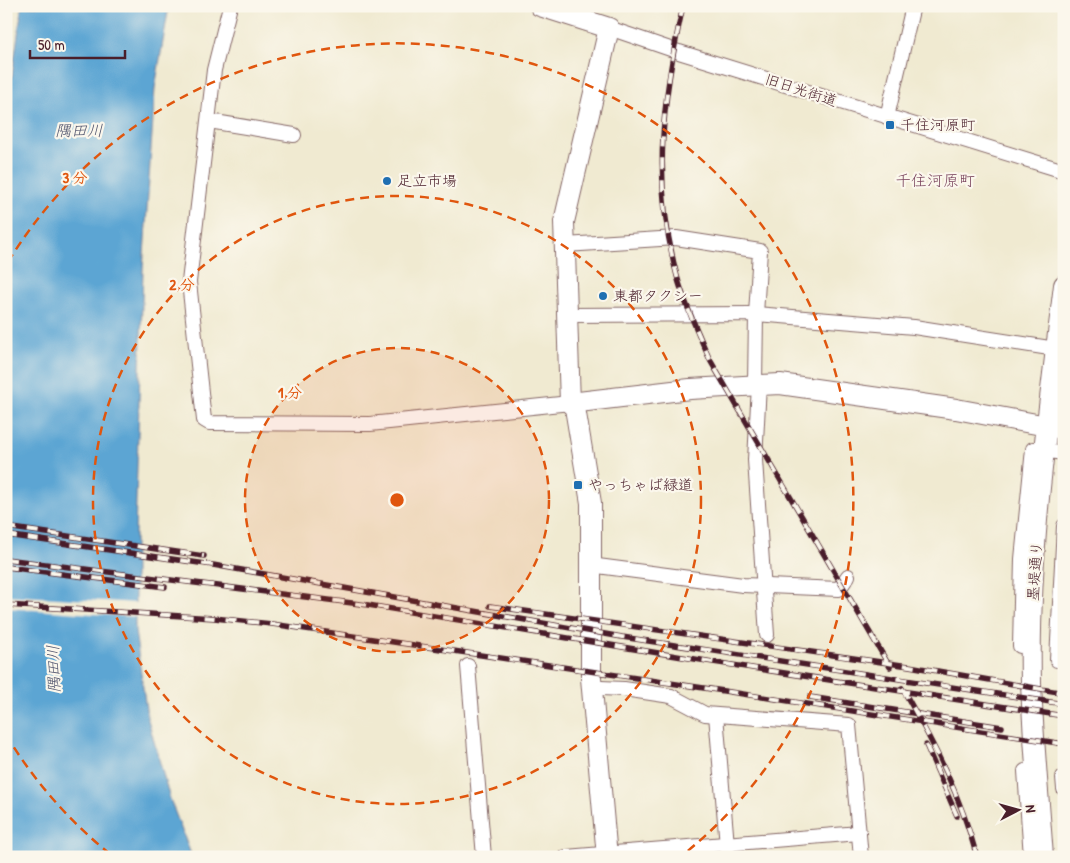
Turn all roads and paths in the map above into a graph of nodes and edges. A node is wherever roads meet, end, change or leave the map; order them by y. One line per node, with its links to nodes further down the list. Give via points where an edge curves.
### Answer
1 (230, 6): 6 (street, via 214,70)
2 (540, 6): 4 (street, 旧日光街道)
3 (913, 6): 5 (street)
4 (608, 28): 5 (street, 旧日光街道); 9 (street, via 566,211)
5 (887, 117): 8 (street, 旧日光街道)
6 (209, 121): 7 (street); 15 (street, via 189,282 204,420 209,423 370,424)
7 (294, 135)
8 (1064, 171)
9 (565, 245): 11 (street, via 676,238 760,251); 12 (street)
10 (1064, 285): 13 (street, 墨堤通り)
11 (756, 314): 12 (street); 13 (street, via 914,327); 14 (street)
12 (567, 315): 15 (street)
13 (1056, 349): 16 (street, 墨堤通り)
14 (757, 385): 15 (street, via 662,391); 16 (street, via 780,384); 21 (street, via 755,460)
15 (570, 403): 19 (street, via 575,408 591,504)
16 (1058, 425): 17 (street, 墨堤通り)
17 (1056, 452): 23 (street, via 1033,449 1022,559); 36 (street, 墨堤通り, via 1035,562 1031,683); 37 (street, 墨堤通り, via 1047,563 1044,679)
18 (1064, 526): 24 (street)
19 (590, 565): 21 (street); 31 (street, via 591,678)
20 (848, 576): 21 (street, via 839,589)
21 (763, 587): 22 (street)
22 (767, 635)
23 (1020, 646)
24 (1057, 660)
25 (468, 666): 32 (street)
26 (601, 688): 27 (street, via 671,696 705,714)
27 (716, 715): 29 (street, via 849,725); 30 (street)
28 (1024, 771): 35 (street)
29 (859, 832): 30 (street); 34 (street)
30 (728, 850): 31 (street)
31 (607, 855): 33 (street)
32 (484, 857)
33 (566, 857)
34 (861, 857)
35 (1031, 857)
36 (1043, 857)
37 (1056, 857)

